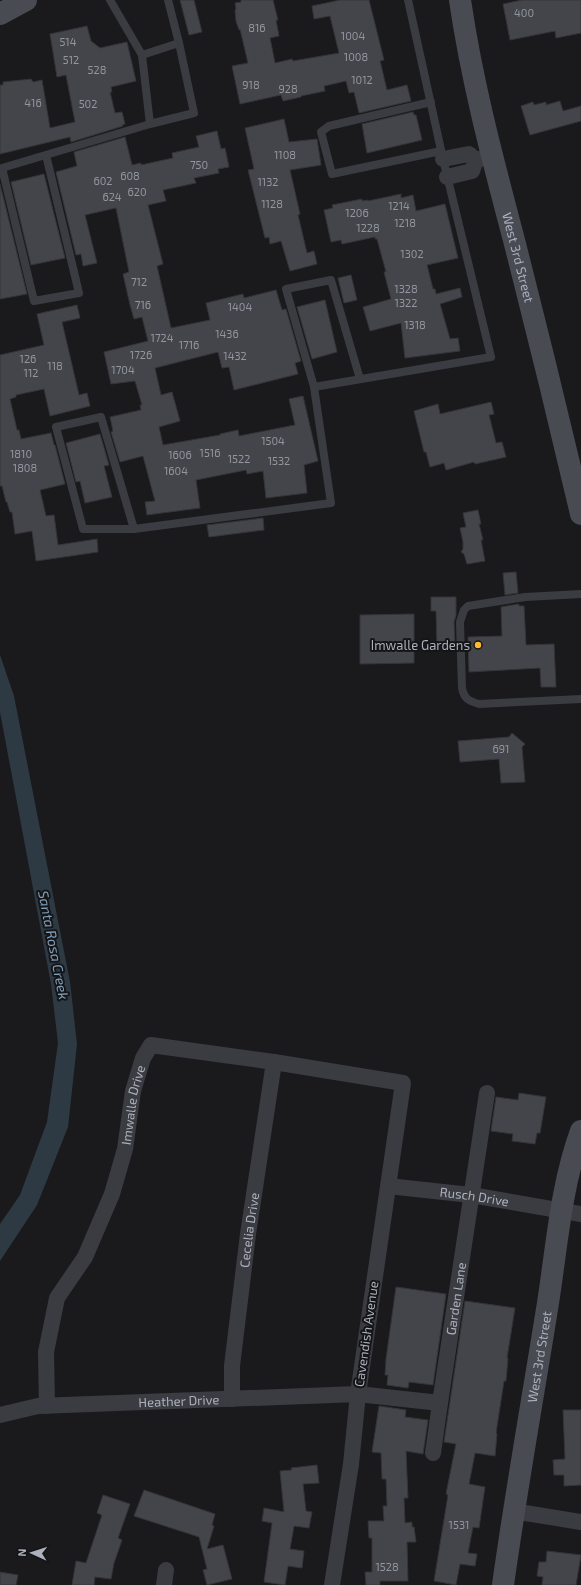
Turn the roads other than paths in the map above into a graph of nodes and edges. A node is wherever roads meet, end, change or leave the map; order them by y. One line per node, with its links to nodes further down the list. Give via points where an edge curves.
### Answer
1 (26, 0): 6 (main road)
2 (110, 0): 8 (lane)
3 (168, 0): 7 (lane)
4 (408, 0): 9 (lane)
5 (460, 0): 13 (main road, West 3rd Street)
6 (0, 14)
7 (179, 43): 8 (lane); 10 (lane, via 194,113)
8 (142, 55): 10 (lane)
9 (431, 102): 12 (lane); 12 (lane, via 329,126 321,132 332,174)
10 (150, 124): 11 (lane)
11 (46, 155): 11 (lane, via 2,168 34,300 79,293)
12 (442, 155): 13 (street, via 469,154); 14 (lane)
13 (484, 158): 14 (street, via 472,171); 17 (main road, West 3rd Street, via 549,380)
14 (447, 177): 15 (lane, via 491,357)
15 (360, 379): 16 (lane); 16 (lane, via 331,280 286,290)
16 (314, 387): 18 (lane, via 331,503)
17 (581, 514)
18 (134, 530): 18 (lane, via 101,417 56,427 83,529)
19 (581, 594): 20 (lane, via 525,597 468,606 460,622 462,688 464,696 470,701 479,704)
20 (581, 699)
21 (274, 1062): 22 (street, Imwalle Drive); 29 (street, Cecelia Drive, via 248,1234 232,1366); 31 (street, Imwalle Drive, via 151,1046 143,1058 132,1091 125,1149 112,1194 85,1257 57,1298 46,1352)
22 (403, 1083): 25 (street, Cavendish Avenue)
23 (487, 1093): 26 (street, Garden Lane)
24 (581, 1131): 27 (main road, West 3rd Street, via 569,1169)
25 (388, 1186): 26 (street, Rusch Drive); 28 (street, Cavendish Avenue)
26 (471, 1195): 27 (street, Rusch Drive); 30 (street, Garden Lane)
27 (571, 1212): 34 (main road, West 3rd Street, via 548,1303)
28 (358, 1394): 29 (street, Heather Drive); 30 (street); 36 (street, Cavendish Avenue, via 351,1464)
29 (232, 1399): 31 (street, Heather Drive)
30 (440, 1403): 33 (street, Garden Lane)
31 (47, 1406): 32 (street, Heather Drive)
32 (0, 1415)
33 (433, 1453)
34 (513, 1511): 35 (street); 37 (main road, West 3rd Street)
35 (581, 1522)
36 (332, 1585)
37 (502, 1585)

